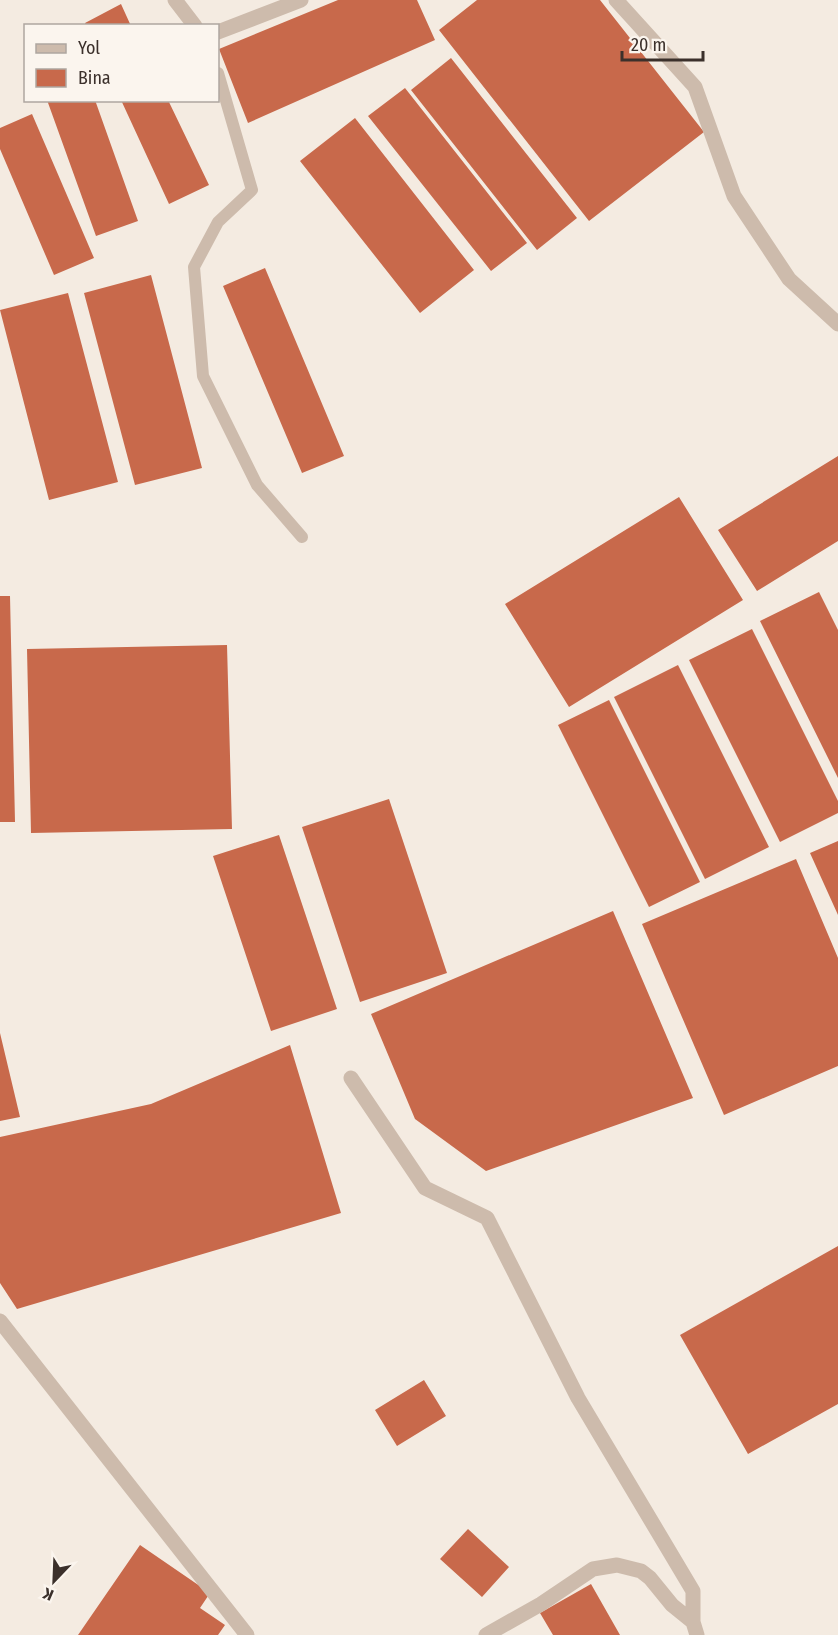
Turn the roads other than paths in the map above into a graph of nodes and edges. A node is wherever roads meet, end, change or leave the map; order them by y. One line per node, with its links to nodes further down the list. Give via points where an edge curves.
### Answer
1 (175, 0): 4 (street)
2 (301, 0): 5 (street)
3 (616, 0): 7 (street, via 695,87 734,195 789,279)
4 (193, 24)
5 (219, 32)
6 (219, 76): 8 (lane, via 252,190 218,222 194,267 203,376 257,485)
7 (838, 324)
8 (302, 537)
9 (351, 1078): 11 (street, via 425,1188 487,1218 579,1398 693,1592)
10 (0, 1321): 12 (street)
11 (695, 1629): 13 (street, via 650,1578 641,1571 617,1565 593,1569)
12 (247, 1635)
13 (486, 1635)

